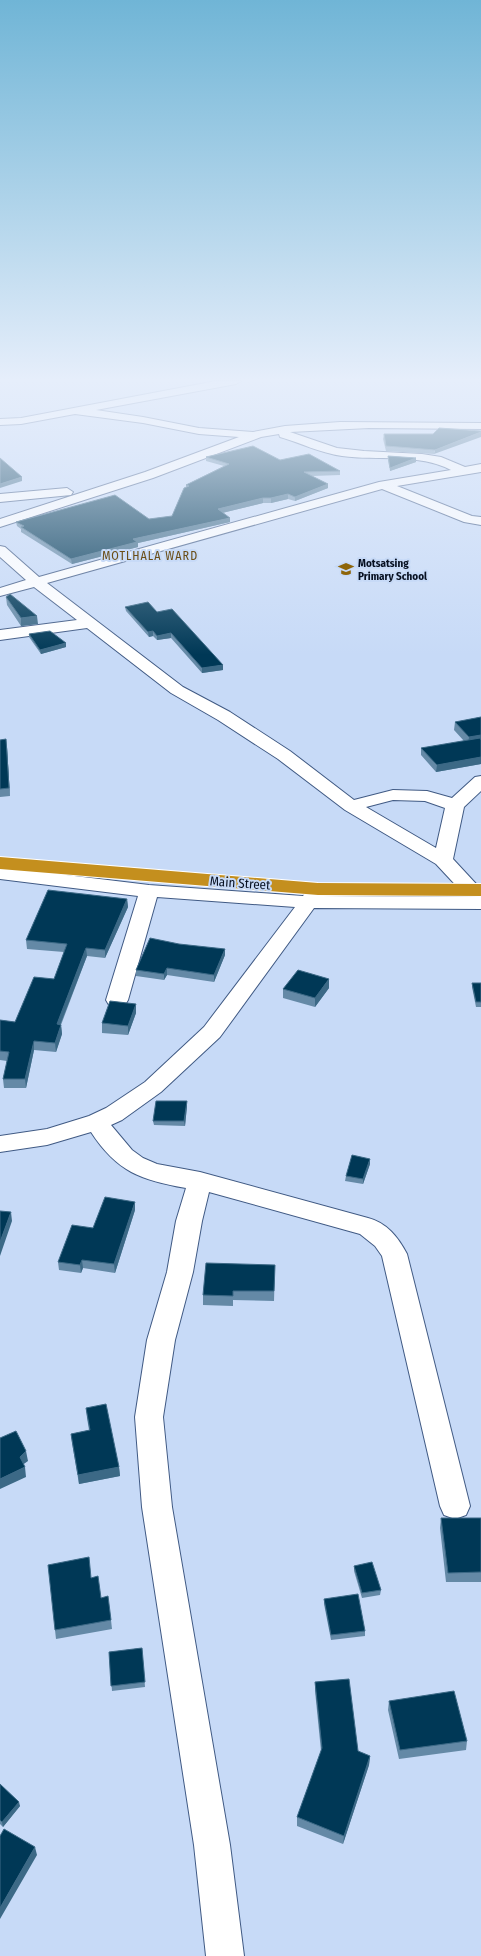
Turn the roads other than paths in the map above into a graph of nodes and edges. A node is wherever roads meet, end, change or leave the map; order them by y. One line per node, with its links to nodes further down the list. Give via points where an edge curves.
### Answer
1 (157, 472): 4 (street)
2 (456, 472): 3 (street)
3 (383, 485): 6 (street, via 469,519); 9 (street)
4 (107, 488): 5 (street); 7 (street)
5 (0, 498)
6 (481, 521)
7 (0, 523)
8 (0, 550): 9 (street)
9 (36, 582): 10 (street); 11 (street)
10 (0, 592)
11 (91, 623): 12 (street); 15 (street, via 177,690 224,716 273,748)
12 (0, 635)
13 (481, 781): 14 (street)
14 (455, 805): 15 (street, via 427,796 393,795); 16 (street)
15 (351, 806): 16 (street)
16 (443, 860): 20 (street)
17 (0, 863): 21 (highway, Main Street, via 178,879)
18 (0, 873): 19 (street)
19 (149, 891): 21 (street); 22 (street)
20 (478, 894): 21 (highway, Main Street)
21 (314, 895): 23 (street, via 212,1032 153,1087 114,1114)
22 (117, 1000)
23 (97, 1122): 24 (street, via 47,1137); 25 (street, via 111,1143 134,1164 168,1176)
24 (0, 1144)
25 (200, 1181): 26 (street, via 368,1227 384,1239 394,1254); 27 (street, via 189,1221 180,1272 161,1340 149,1417 157,1507 212,1845)
26 (455, 1506)
27 (225, 1956)

